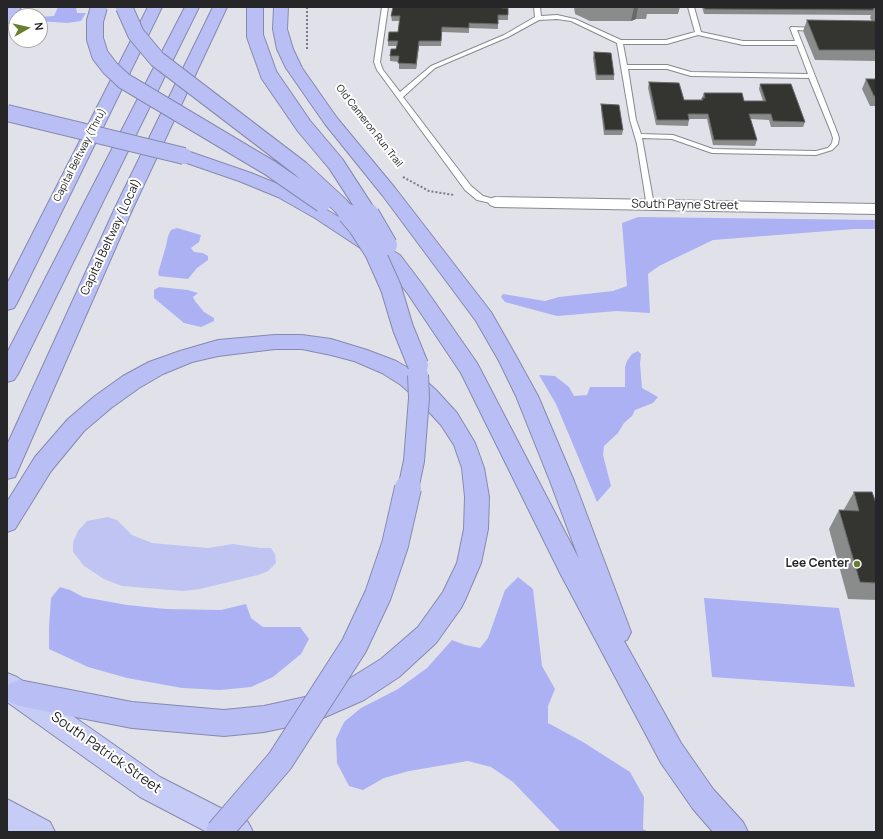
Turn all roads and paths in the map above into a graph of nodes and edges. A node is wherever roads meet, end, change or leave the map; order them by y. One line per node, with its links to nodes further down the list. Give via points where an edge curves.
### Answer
1 (14, 7): 14 (highway)
2 (99, 7): 30 (highway, bridge, via 95,22 95,39 100,55 124,81 300,188 349,223)
3 (124, 7): 32 (highway, bridge, via 136,34 157,59 301,169 340,205 359,228 375,252 391,288)
4 (155, 7): 31 (highway, Capital Beltway (Thru))
5 (192, 7): 33 (highway)
6 (220, 7): 34 (highway, Capital Beltway (Local), via 124,208)
7 (255, 7): 32 (highway, bridge, via 255,36 269,75 304,126 336,164 390,250 405,285 415,322)
8 (280, 7): 37 (highway, via 280,29 285,49 294,68 331,122 389,192 484,317 527,396 562,482)
9 (307, 7): 19 (path)
10 (385, 7): 22 (lane, via 377,62)
11 (537, 7): 13 (lane)
12 (691, 7): 16 (lane)
13 (538, 18): 17 (lane, via 557,17 573,20); 22 (lane, via 506,36 433,67)
14 (7, 19)
15 (823, 29): 18 (lane, via 793,28)
16 (698, 33): 17 (lane, via 667,42); 18 (lane, via 742,43)
17 (620, 42): 20 (lane)
18 (799, 43): 21 (lane)
19 (308, 51)
20 (624, 67): 21 (lane, via 667,67 691,74); 24 (lane)
21 (811, 76): 24 (lane, via 836,138 835,144 823,152 712,151 673,136)
22 (400, 96): 26 (lane, via 468,188)
23 (7, 113): 30 (highway, bridge, via 160,149 200,160 245,177 284,193)
24 (638, 136): 28 (lane)
25 (398, 174): 26 (path, Old Cameron Run Trail, via 429,191)
26 (480, 198): 27 (lane)
27 (494, 202): 28 (street, South Payne Street)
28 (650, 205): 29 (street, South Payne Street)
29 (876, 209)
30 (393, 260): 37 (highway, via 470,369)
31 (7, 303)
32 (418, 365): 40 (highway, bridge, via 419,398 414,461 395,545 378,595 354,646 280,761)
33 (7, 374)
34 (7, 470)
35 (7, 522): 36 (highway, via 43,464 76,425 131,382 186,356 218,348 275,342 302,342 360,355 409,379 449,419 464,443 473,468 477,497 476,530 469,563 452,600 427,635 390,668 354,691 316,708 264,719 216,723 132,715)
36 (13, 689): 41 (highway, South Patrick Street, via 150,787)
37 (644, 707): 42 (highway, via 670,753 703,799)
38 (7, 814): 39 (highway)
39 (40, 832)
40 (219, 832)
41 (238, 832)
42 (733, 832)

